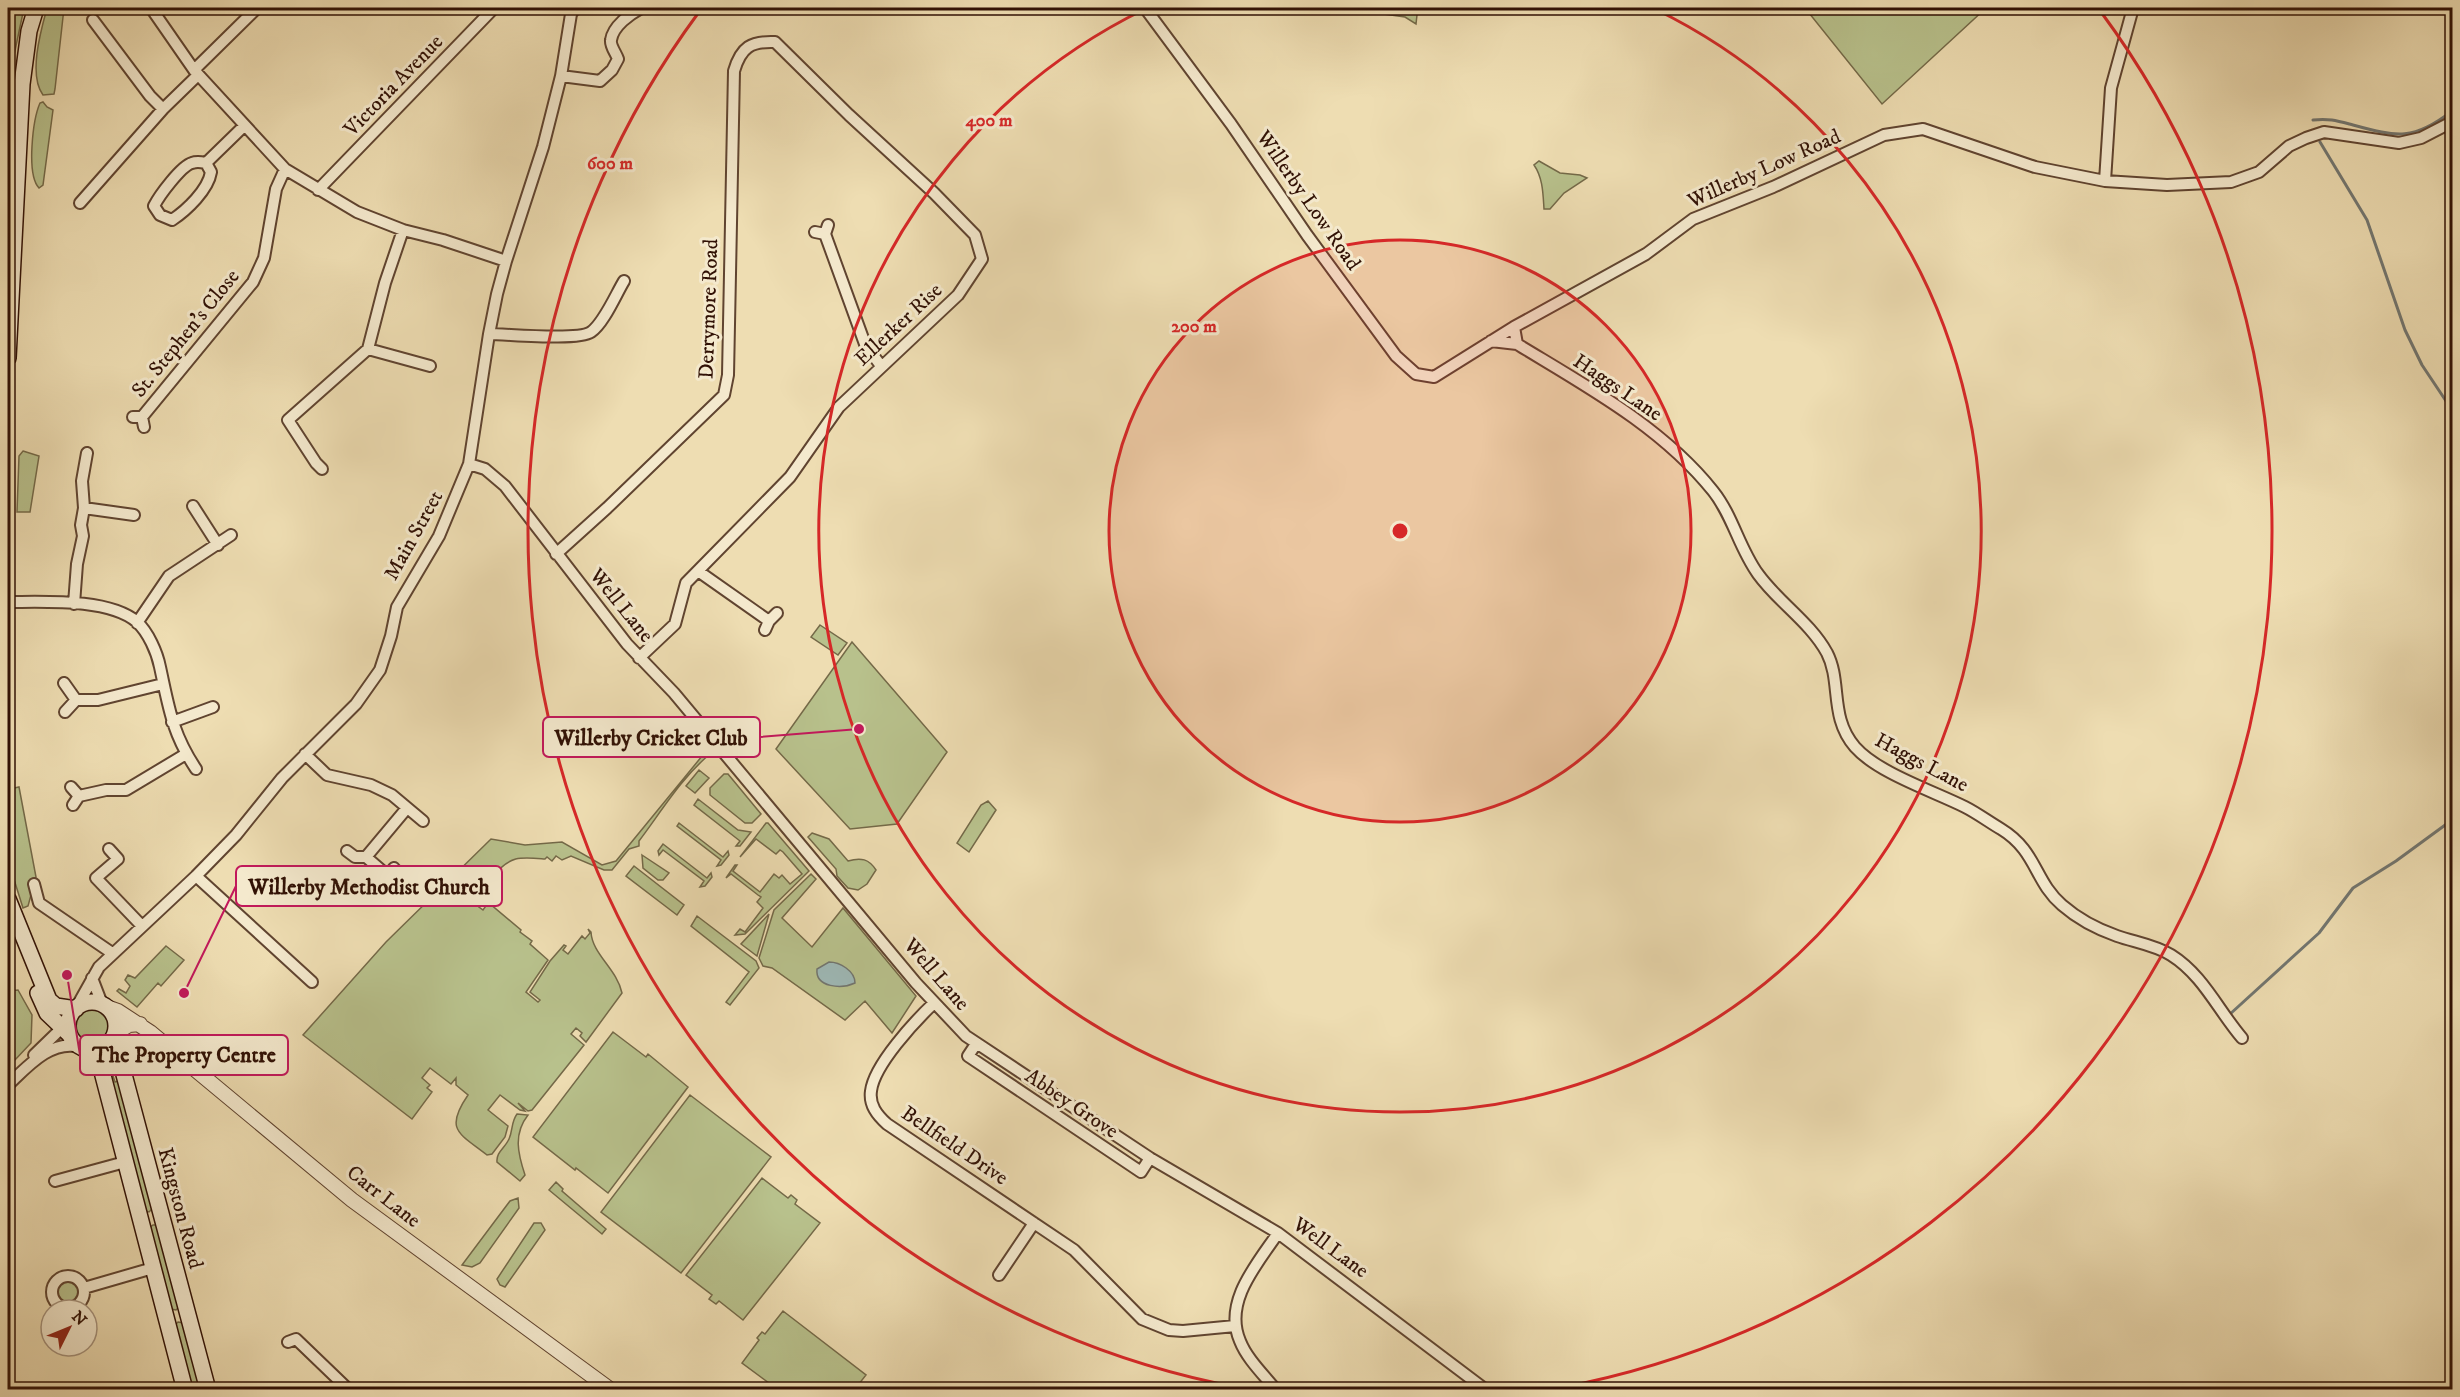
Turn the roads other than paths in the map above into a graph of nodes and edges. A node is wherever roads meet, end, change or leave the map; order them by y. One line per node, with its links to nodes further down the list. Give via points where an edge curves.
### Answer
1 (36, 8): 16 (main road, via 25,57)
2 (151, 8): 11 (street)
3 (257, 8): 11 (street)
4 (494, 8): 20 (street, Victoria Avenue)
5 (641, 8): 12 (street, via 628,15 611,38 611,45 623,58 600,81)
6 (1145, 8): 28 (street, Willerby Low Road, via 1396,356 1416,374 1434,377)
7 (2133, 8): 19 (street, via 2111,88)
8 (571, 10): 12 (street, Main Street)
9 (93, 20): 13 (street)
10 (759, 41): 32 (street, Ellerker Rise, via 775,42 789,54 975,235 982,259 958,295); 43 (street, Derrymore Road, via 744,50 734,71 728,375 723,395)
11 (196, 72): 13 (street); 15 (street)
12 (561, 76): 24 (street, Main Street)
13 (163, 109): 21 (street)
14 (2452, 122): 19 (street, Willerby Low Road, via 2421,138 2399,143 2324,132 2289,146 2259,172 2231,182 2167,185)
15 (244, 126): 17 (street); 18 (street)
16 (12, 157): 31 (main road)
17 (206, 163): 17 (street, via 211,172 209,183 172,220 160,215 154,206 158,197 189,163)
18 (285, 169): 20 (street); 34 (street, St. Stephen's Close, via 276,189 264,258 253,282)
19 (2105, 181): 26 (street, Willerby Low Road, via 2035,167 1923,129 1884,135 1693,219 1646,254)
20 (318, 190): 22 (street, via 357,212)
21 (80, 203)
22 (403, 230): 24 (street); 30 (street)
23 (823, 230): 32 (street, via 865,344)
24 (506, 261): 27 (street, Main Street)
25 (624, 280): 27 (street, via 616,307 591,333)
26 (1514, 327): 28 (street, Willerby Low Road); 29 (street)
27 (489, 334): 36 (street, Main Street)
28 (1491, 341): 29 (street, Haggs Lane)
29 (1517, 344): 79 (street, Haggs Lane, via 1633,418 1690,464 1715,493 1750,562 1827,654 1843,729 1856,748 1878,765 2005,831 2023,846 2043,883 2060,904 2078,918 2171,955 2196,976)
30 (368, 349): 33 (street); 37 (street, via 285,419)
31 (8, 358)
32 (881, 366): 44 (street, Ellerker Rise, via 839,406 790,477)
33 (423, 368)
34 (140, 420)
35 (87, 453): 39 (street, via 82,481)
36 (469, 464): 43 (street, Well Lane, via 493,474 505,486); 57 (street, Main Street, via 449,517 397,607 380,670 356,704)
37 (317, 467)
38 (193, 507): 42 (street)
39 (84, 508): 40 (street); 46 (street)
40 (134, 516)
41 (231, 535): 42 (street)
42 (218, 545): 48 (street, via 169,576)
43 (556, 554): 49 (street, Well Lane)
44 (698, 571): 47 (street); 49 (street, Ellerker Rise, via 686,583 675,624)
45 (8, 602): 46 (street)
46 (74, 604): 48 (street, via 111,609)
47 (770, 621)
48 (137, 623): 51 (street, via 154,647)
49 (639, 658): 73 (street, Well Lane, via 681,701)
50 (64, 683): 52 (street)
51 (163, 684): 52 (street, via 98,700); 55 (street)
52 (76, 700): 54 (street)
53 (213, 707): 55 (street)
54 (64, 712)
55 (172, 722): 56 (street)
56 (186, 754): 58 (street); 59 (street, via 126,790 106,790 76,800)
57 (305, 754): 60 (street, via 327,775 382,790); 66 (street, Main Street, via 244,827)
58 (196, 770)
59 (71, 787)
60 (407, 808): 61 (street); 64 (street)
61 (423, 821)
62 (109, 849): 69 (street, via 118,859 96,878)
63 (347, 851): 64 (street, via 355,857)
64 (366, 856): 65 (street, via 388,876)
65 (394, 868)
66 (196, 876): 69 (street, Main Street); 72 (street)
67 (34, 884): 70 (street, via 39,903)
68 (10, 906): 75 (main road, via 33,982); 76 (main road, via 49,1000)
69 (141, 925): 70 (street, Main Street)
70 (112, 953): 71 (street, Main Street)
71 (92, 978): 74 (street); 76 (street, Main Street)
72 (312, 982)
73 (934, 1003): 81 (street, Well Lane); 88 (street, Bellfield Drive, via 904,1033 875,1078 872,1104 886,1124)
74 (104, 1005): 76 (main road, via 88,1002); 77 (street, Carr Lane); 78 (main road, via 115,1019)
75 (47, 1013): 76 (main road); 80 (street, via 53,1028)
76 (71, 1020): 80 (street); 82 (main road)
77 (140, 1024): 78 (street, via 129,1025); 98 (street, Carr Lane, via 352,1200)
78 (115, 1035): 82 (main road, via 104,1048); 96 (main road, Kingston Road)
79 (2242, 1038)
80 (46, 1042): 83 (street)
81 (976, 1044): 85 (street, Well Lane); 85 (street, Abbey Grove, via 965,1053 1141,1172)
82 (84, 1049): 83 (street, via 60,1045); 86 (main road, Kingston Road, via 100,1064)
83 (21, 1072): 84 (street)
84 (8, 1085)
85 (1150, 1158): 89 (street, Well Lane)
86 (124, 1162): 87 (street); 90 (main road, Kingston Road)
87 (55, 1181)
88 (1034, 1223): 91 (street); 93 (street, Bellfield Drive, via 1074,1250 1142,1319 1169,1330)
89 (1278, 1233): 93 (street, via 1241,1291 1235,1308); 100 (street, Well Lane)
90 (153, 1268): 92 (street); 95 (main road, Kingston Road)
91 (998, 1275)
92 (84, 1288)
93 (1235, 1326): 99 (street, via 1251,1359)
94 (288, 1342): 97 (street, via 296,1339)
95 (185, 1389)
96 (208, 1389)
97 (350, 1389)
98 (611, 1389)
99 (1276, 1389)
100 (1486, 1389)

